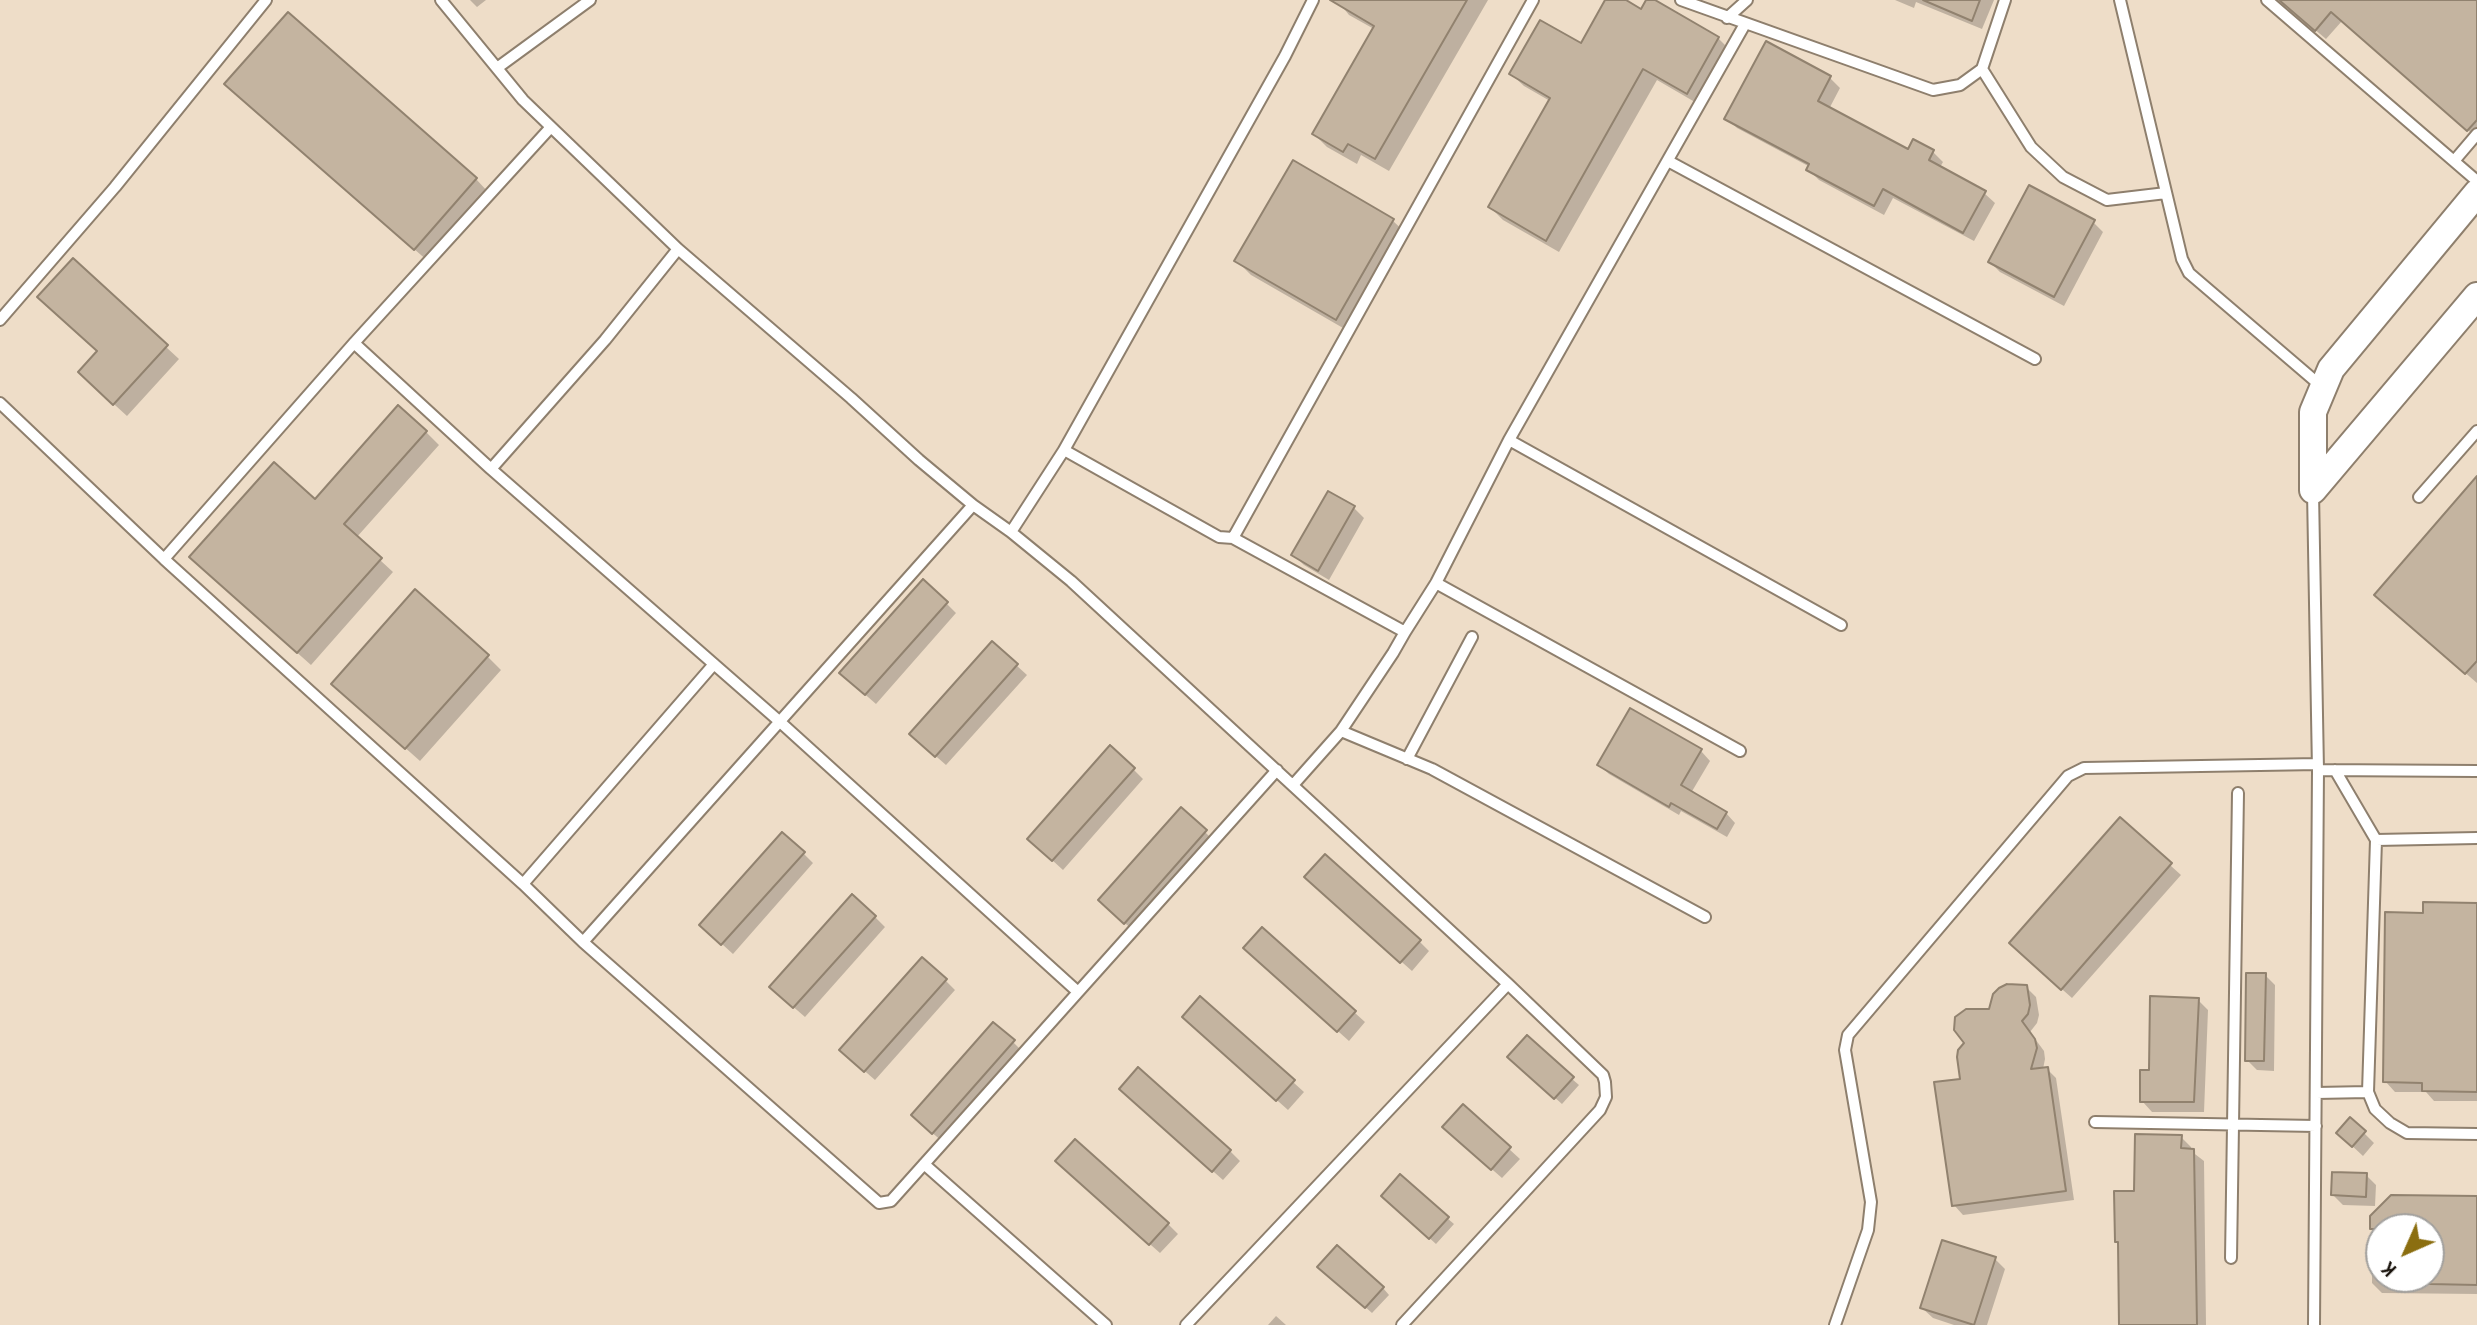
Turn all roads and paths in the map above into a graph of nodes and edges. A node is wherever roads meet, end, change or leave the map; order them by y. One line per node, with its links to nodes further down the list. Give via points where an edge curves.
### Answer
1 (266, 0): 24 (lane)
2 (441, 0): 13 (lane)
3 (590, 0): 13 (lane)
4 (1313, 0): 31 (lane)
5 (1533, 0): 37 (lane)
6 (1681, 0): 11 (lane)
7 (1747, 0): 11 (lane)
8 (2005, 0): 14 (lane)
9 (2120, 0): 20 (lane)
10 (2267, 0): 18 (lane)
11 (1727, 18): 12 (lane)
12 (1745, 24): 14 (lane, via 1933,90 1960,85); 17 (lane)
13 (497, 68): 15 (lane)
14 (1982, 69): 20 (lane, via 2031,147 2063,177 2107,200)
15 (551, 127): 22 (lane); 25 (lane)
16 (2477, 134): 18 (lane)
17 (1668, 161): 26 (lane); 30 (lane)
18 (2454, 161): 19 (lane)
19 (2477, 181)
20 (2166, 193): 27 (lane, via 2189,273)
21 (2477, 193): 27 (street, via 2331,369)
22 (678, 249): 32 (lane); 35 (lane)
23 (2477, 296): 33 (street)
24 (0, 320)
25 (354, 343): 32 (lane); 38 (lane)
26 (2035, 359)
27 (2323, 387): 33 (street, via 2313,412)
28 (0, 403): 38 (lane)
29 (2477, 431): 34 (lane)
30 (1509, 440): 39 (lane); 40 (lane)
31 (1064, 450): 36 (lane); 37 (lane, via 1219,537)
32 (491, 469): 43 (lane)
33 (2313, 490): 48 (lane)
34 (2419, 497)
35 (973, 505): 36 (lane); 44 (lane)
36 (1011, 532): 49 (lane)
37 (1233, 538): 41 (lane)
38 (164, 559): 56 (lane)
39 (1436, 583): 41 (lane); 46 (lane)
40 (1841, 625)
41 (1405, 632): 45 (lane)
42 (1472, 637): 47 (lane)
43 (714, 664): 44 (lane); 56 (lane)
44 (779, 721): 58 (lane); 60 (lane)
45 (1341, 731): 47 (lane); 52 (lane)
46 (1740, 751)
47 (1407, 759): 57 (lane)
48 (2318, 767): 50 (lane); 62 (lane); 72 (lane, via 2084,768 2068,776 1848,1035 1845,1050 1871,1202 1868,1230)
49 (1277, 770): 52 (lane); 60 (lane)
50 (2335, 770): 51 (lane); 55 (lane)
51 (2477, 771)
52 (1293, 785): 59 (lane)
53 (2238, 793): 64 (lane)
54 (2477, 838): 55 (lane)
55 (2376, 840): 61 (lane)
56 (523, 884): 58 (lane)
57 (1705, 917)
58 (583, 942): 67 (lane, via 879,1203 891,1201)
59 (1508, 984): 70 (lane); 71 (lane, via 1603,1075 1606,1097 1600,1110)
60 (1078, 992): 67 (lane)
61 (2368, 1092): 62 (lane); 66 (lane, via 2375,1109 2407,1133)
62 (2316, 1093): 65 (lane)
63 (2095, 1122): 64 (lane)
64 (2233, 1124): 65 (lane); 68 (lane)
65 (2316, 1126): 73 (lane)
66 (2477, 1134)
67 (924, 1164): 69 (lane)
68 (2231, 1258)
69 (1106, 1325)
70 (1186, 1325)
71 (1402, 1325)
72 (1835, 1325)
73 (2314, 1325)

